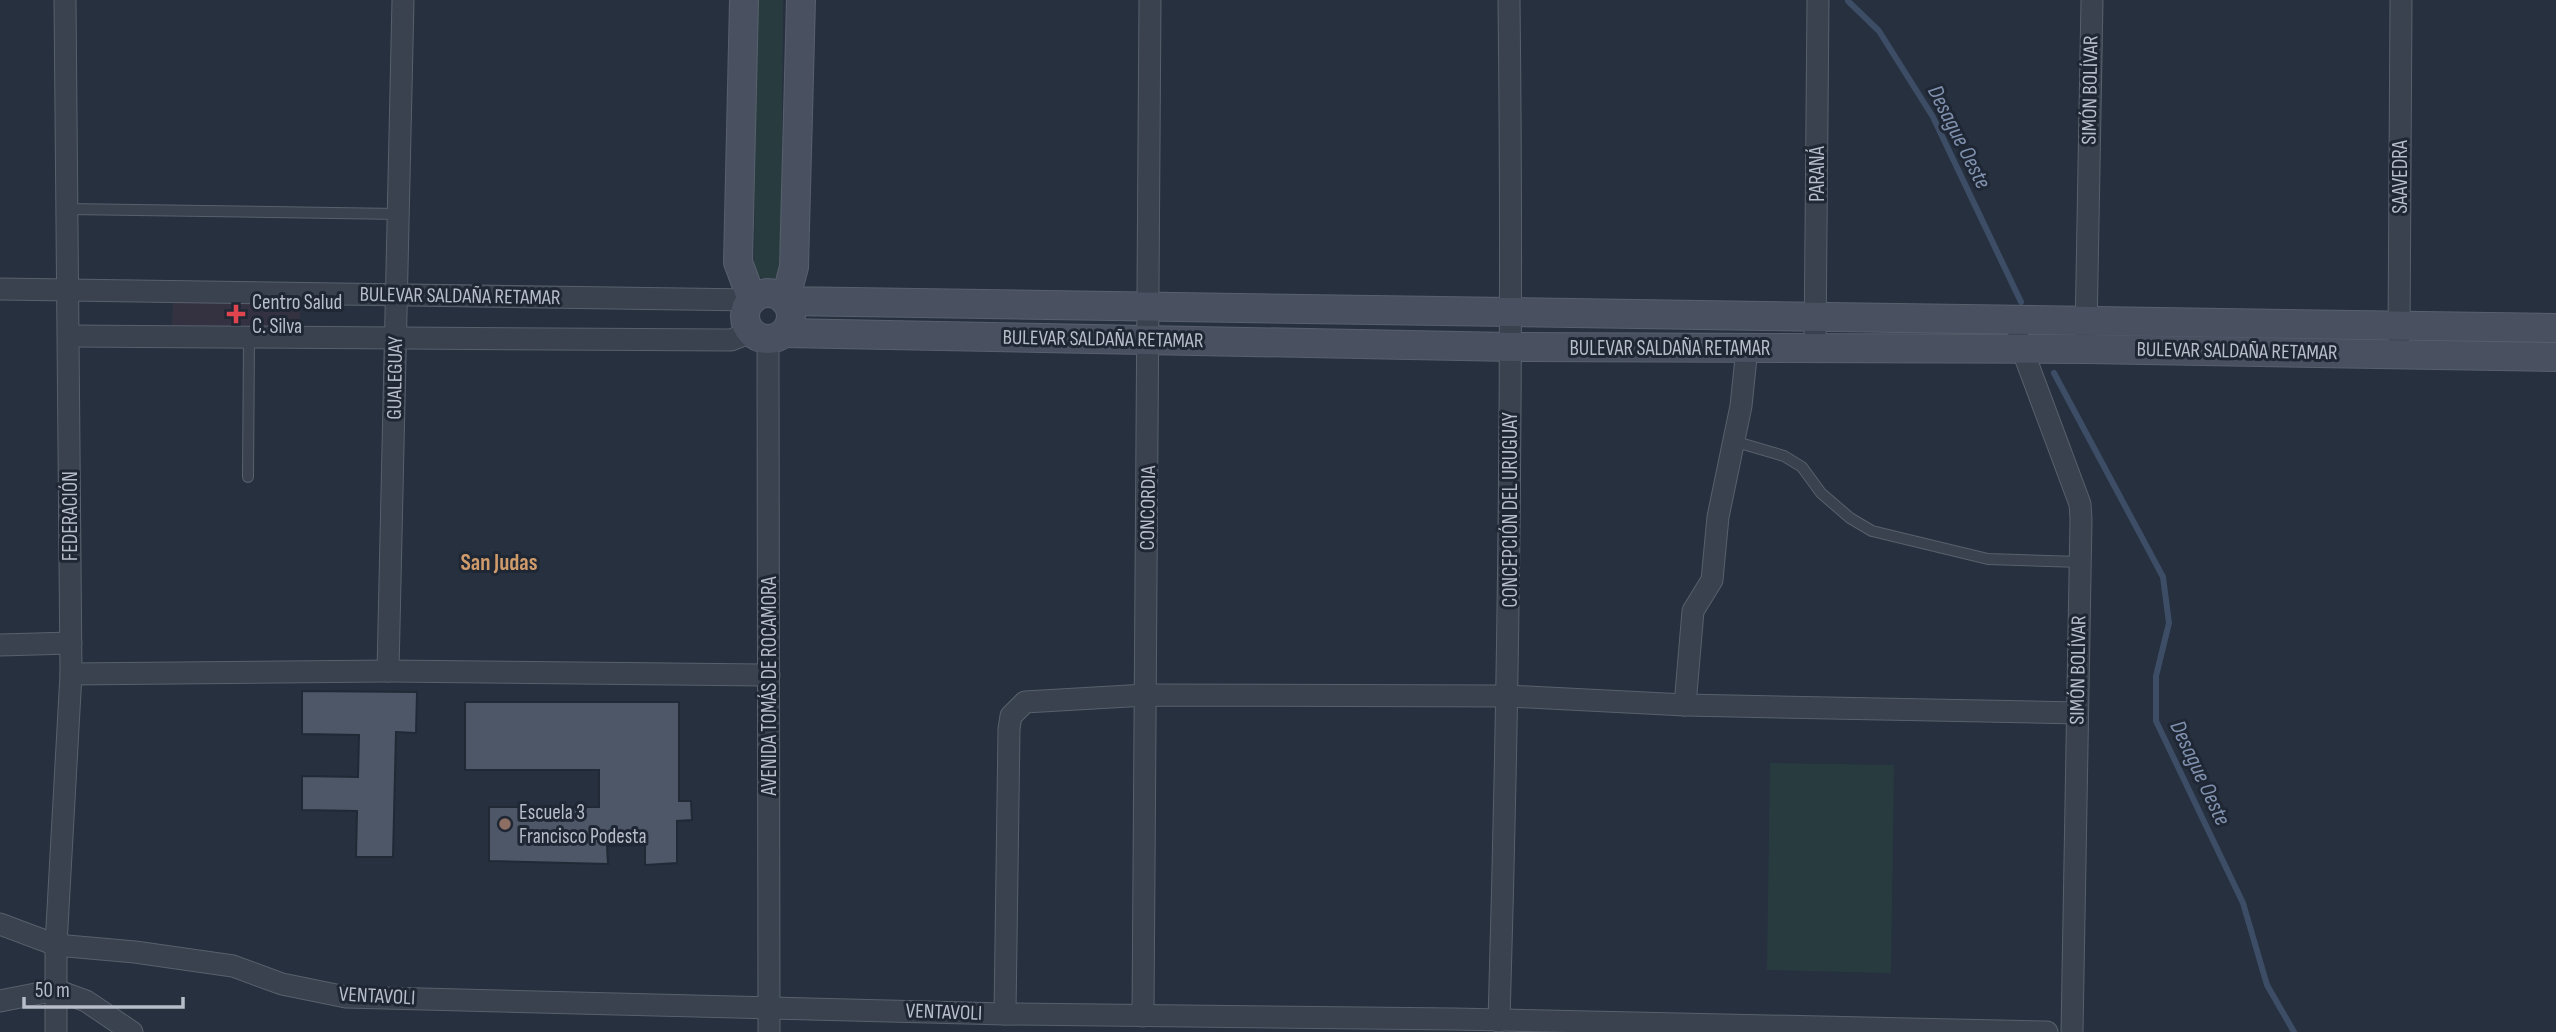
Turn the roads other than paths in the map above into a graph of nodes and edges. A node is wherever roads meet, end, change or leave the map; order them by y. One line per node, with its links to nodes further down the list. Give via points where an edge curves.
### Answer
1 (65, 0): 10 (street, FEDERACIÓN)
2 (403, 0): 11 (street, GUALEGUAY)
3 (744, 0): 15 (street, via 738,262)
4 (801, 0): 16 (street, via 794,267)
5 (1150, 0): 17 (street, CONCORDIA)
6 (1510, 0): 18 (street, CONCEPCIÓN DEL URUGUAY)
7 (1818, 0): 19 (street, PARANÁ)
8 (2092, 0): 21 (street, SIMÓN BOLÍVAR)
9 (2401, 0): 22 (street, SAAVEDRA)
10 (68, 209): 11 (lane); 12 (street, FEDERACIÓN)
11 (398, 214): 14 (street, GUALEGUAY)
12 (68, 288): 13 (street, BULEVAR SALDAÑA RETAMAR); 14 (street, BULEVAR SALDAÑA RETAMAR); 25 (street, FEDERACIÓN)
13 (0, 289)
14 (397, 295): 15 (street, BULEVAR SALDAÑA RETAMAR); 27 (street, GUALEGUAY)
15 (752, 300): 16 (street, BULEVAR SALDAÑA RETAMAR, via 769,293); 24 (street, via 745,316)
16 (785, 301): 17 (street, BULEVAR SALDAÑA RETAMAR); 24 (street, via 792,317)
17 (1150, 306): 18 (street, BULEVAR SALDAÑA RETAMAR); 28 (street, CONCORDIA)
18 (1513, 313): 19 (street, BULEVAR SALDAÑA RETAMAR); 29 (street, CONCEPCIÓN DEL URUGUAY)
19 (1816, 318): 20 (street, BULEVAR SALDAÑA RETAMAR); 31 (street, PARANÁ)
20 (2014, 319): 21 (street, BULEVAR SALDAÑA RETAMAR); 33 (street, SIMÓN BOLÍVAR)
21 (2086, 319): 22 (street, BULEVAR SALDAÑA RETAMAR); 32 (street, SIMÓN BOLÍVAR)
22 (2399, 325): 23 (street, BULEVAR SALDAÑA RETAMAR); 34 (street, SAAVEDRA)
23 (2556, 328)
24 (768, 335): 27 (street, BULEVAR SALDAÑA RETAMAR, via 731,340); 28 (street, BULEVAR SALDAÑA RETAMAR); 43 (street, AVENIDA TOMÁS DE ROCAMORA)
25 (69, 336): 26 (street, BULEVAR SALDAÑA RETAMAR); 39 (street, FEDERACIÓN)
26 (249, 337): 27 (street, BULEVAR SALDAÑA RETAMAR); 37 (lane)
27 (396, 338): 41 (street, GUALEGUAY)
28 (1150, 341): 29 (street, BULEVAR SALDAÑA RETAMAR); 44 (street, CONCORDIA)
29 (1511, 347): 30 (street, BULEVAR SALDAÑA RETAMAR); 45 (street, CONCEPCIÓN DEL URUGUAY)
30 (1747, 348): 31 (street, BULEVAR SALDAÑA RETAMAR); 36 (street)
31 (1815, 349): 33 (street, BULEVAR SALDAÑA RETAMAR)
32 (2087, 349): 33 (street, BULEVAR SALDAÑA RETAMAR); 34 (street, BULEVAR SALDAÑA RETAMAR)
33 (2021, 351): 38 (street, SIMÓN BOLÍVAR, via 2080,504)
34 (2399, 354): 35 (street, BULEVAR SALDAÑA RETAMAR)
35 (2556, 357)
36 (1733, 441): 38 (lane, via 1784,456 1802,467 1821,493 1872,531 1988,559); 46 (street, via 1712,580 1693,611)
37 (248, 477)
38 (2081, 562): 47 (street, SIMÓN BOLÍVAR)
39 (71, 643): 40 (street); 42 (street, FEDERACIÓN)
40 (0, 645)
41 (388, 671): 42 (street); 43 (street)
42 (71, 674): 49 (street, FEDERACIÓN)
43 (769, 675): 52 (street, AVENIDA TOMÁS DE ROCAMORA)
44 (1146, 695): 45 (street); 53 (street, via 1025,702 1011,716); 54 (street, CONCORDIA)
45 (1508, 696): 46 (street); 55 (street, CONCEPCIÓN DEL URUGUAY)
46 (1685, 705): 47 (street)
47 (2077, 713): 61 (street, SIMÓN BOLÍVAR)
48 (0, 924): 49 (street, VENTAVOLI)
49 (56, 945): 50 (street, FEDERACIÓN); 52 (street, VENTAVOLI, via 233,966 282,984 346,997)
50 (57, 990): 51 (street); 57 (street, FEDERACIÓN); 58 (street, via 86,1001)
51 (0, 1001)
52 (769, 1006): 53 (street, VENTAVOLI); 59 (street, AVENIDA TOMÁS DE ROCAMORA)
53 (1005, 1014): 54 (street, VENTAVOLI)
54 (1143, 1016): 56 (street, VENTAVOLI)
55 (1499, 1021): 56 (street, VENTAVOLI); 60 (street, VENTAVOLI)
56 (1455, 1026)
57 (56, 1032)
58 (132, 1032)
59 (769, 1032)
60 (2047, 1032)
61 (2072, 1032)

